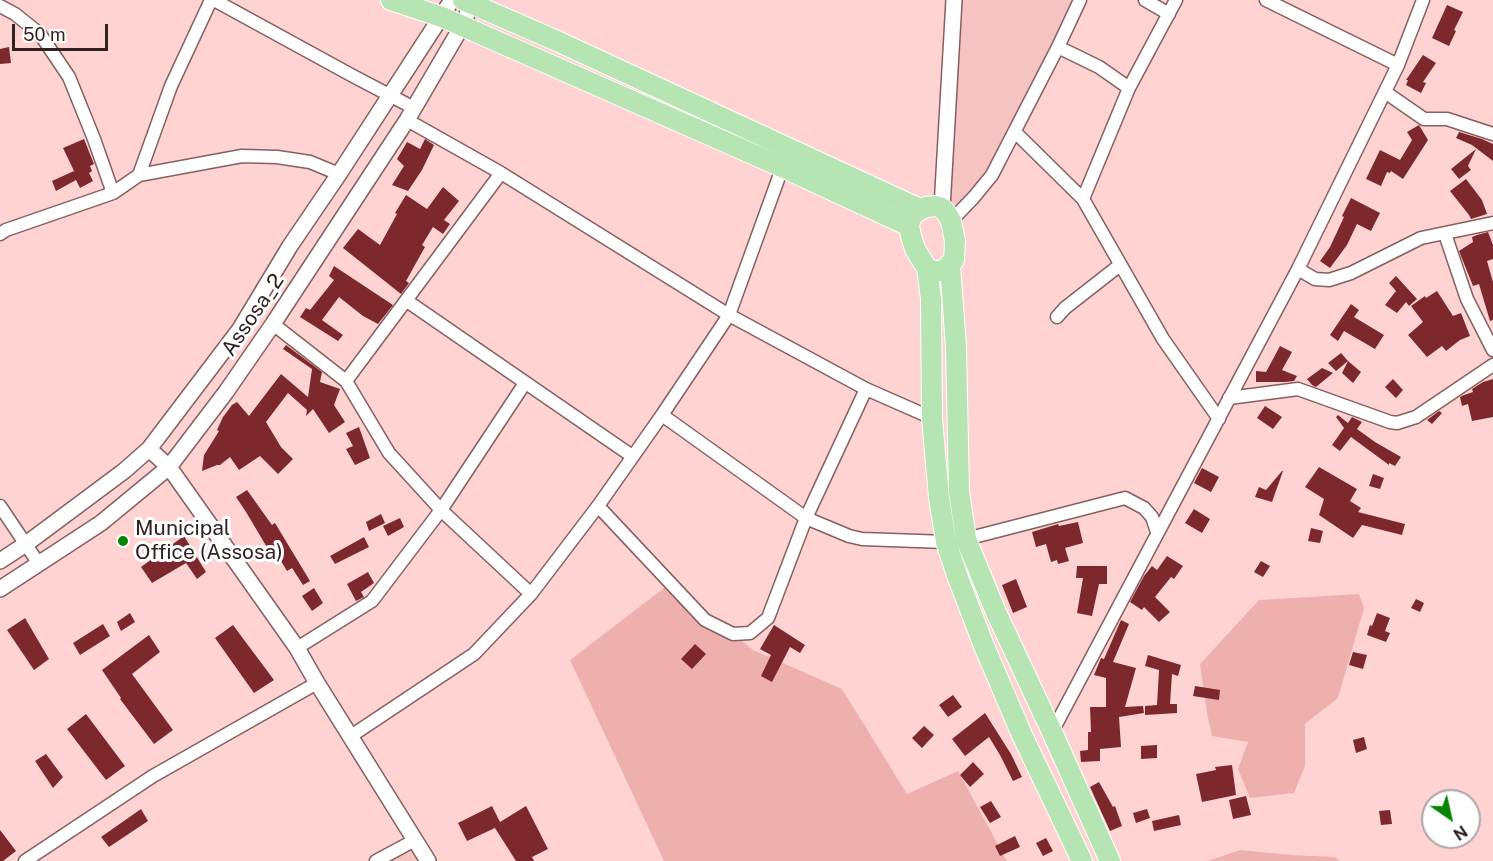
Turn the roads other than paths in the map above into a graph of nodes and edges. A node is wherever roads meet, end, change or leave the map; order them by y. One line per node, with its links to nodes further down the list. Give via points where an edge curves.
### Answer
1 (212, 0): 18 (street); 26 (street, via 171,86)
2 (391, 0): 11 (highway)
3 (954, 0): 29 (street)
4 (1080, 0): 14 (street)
5 (1145, 0): 12 (street)
6 (1176, 0): 12 (street)
7 (1266, 0): 15 (street)
8 (1423, 0): 15 (street)
9 (469, 1): 13 (street, Assosa_2); 22 (highway)
10 (0, 6): 27 (street, via 40,34 69,77)
11 (447, 8): 13 (highway); 18 (street, Assosa_2)
12 (1168, 14): 16 (street)
13 (462, 26): 19 (street, Assosa_2); 23 (highway)
14 (1058, 47): 16 (street, via 1100,67); 20 (street)
15 (1398, 65): 17 (street)
16 (1130, 88): 28 (street)
17 (1385, 92): 21 (street, via 1424,118 1447,119); 37 (street)
18 (390, 95): 19 (street); 25 (street, Assosa_2)
19 (410, 114): 24 (street); 41 (street, Assosa_2)
20 (1015, 132): 28 (street); 29 (street, via 992,175 974,197)
21 (1493, 134)
22 (790, 148): 23 (street); 30 (highway)
23 (782, 167): 30 (highway); 39 (street)
24 (501, 173): 38 (street); 39 (street)
25 (339, 174): 26 (street, via 310,162 242,156); 51 (street, Assosa_2, via 240,329)
26 (139, 175): 27 (street)
27 (113, 193): 32 (street)
28 (1083, 199): 35 (street)
29 (946, 215): 30 (highway, via 934,206 926,207); 34 (highway, via 955,241)
30 (915, 218): 36 (highway, via 911,236)
31 (1493, 223): 33 (street)
32 (0, 234)
33 (1445, 234): 37 (street, via 1421,238 1351,273 1329,279 1315,279); 42 (street, via 1467,299)
34 (950, 265): 36 (highway, via 939,271); 59 (highway, via 959,492)
35 (1120, 265): 40 (street); 50 (street, via 1163,339)
36 (927, 268): 49 (highway)
37 (1298, 269): 47 (street)
38 (407, 300): 44 (street); 45 (street)
39 (729, 315): 46 (street); 48 (street)
40 (1058, 317)
41 (273, 324): 44 (street); 53 (street, Assosa_2)
42 (1493, 350)
43 (1493, 365): 47 (street, via 1416,417 1397,423 1298,389)
44 (346, 381): 56 (street, via 389,453)
45 (525, 383): 52 (street); 56 (street)
46 (866, 389): 49 (street); 57 (street)
47 (1229, 398): 50 (street)
48 (662, 415): 52 (street); 57 (street)
49 (932, 418): 60 (highway)
50 (1220, 419): 58 (street)
51 (149, 449): 53 (street); 61 (street, Assosa_2)
52 (632, 456): 55 (street)
53 (169, 467): 63 (street, Assosa_2, via 100,523); 68 (street)
54 (0, 506): 61 (street)
55 (598, 506): 57 (street, via 705,620 733,634 750,633 768,618); 65 (street)
56 (441, 510): 65 (street); 68 (street, via 372,600)
57 (807, 518): 60 (street, via 862,539)
58 (1157, 532): 59 (street, via 1144,508 1125,498); 70 (street)
59 (966, 539): 66 (highway)
60 (946, 542): 67 (highway)
61 (26, 544): 62 (street, Assosa_2); 63 (street)
62 (0, 561)
63 (39, 564): 64 (street, Assosa_2)
64 (0, 589)
65 (531, 594): 71 (street, via 474,654)
66 (995, 610): 67 (highway); 70 (highway)
67 (974, 620): 76 (highway, via 1022,735)
68 (297, 648): 69 (street)
69 (317, 683): 71 (street); 73 (street, via 153,776)
70 (1052, 732): 77 (highway)
71 (351, 736): 72 (street)
72 (415, 840): 74 (street); 75 (street)
73 (25, 861)
74 (376, 861)
75 (428, 861)
76 (1082, 861)
77 (1110, 861)

